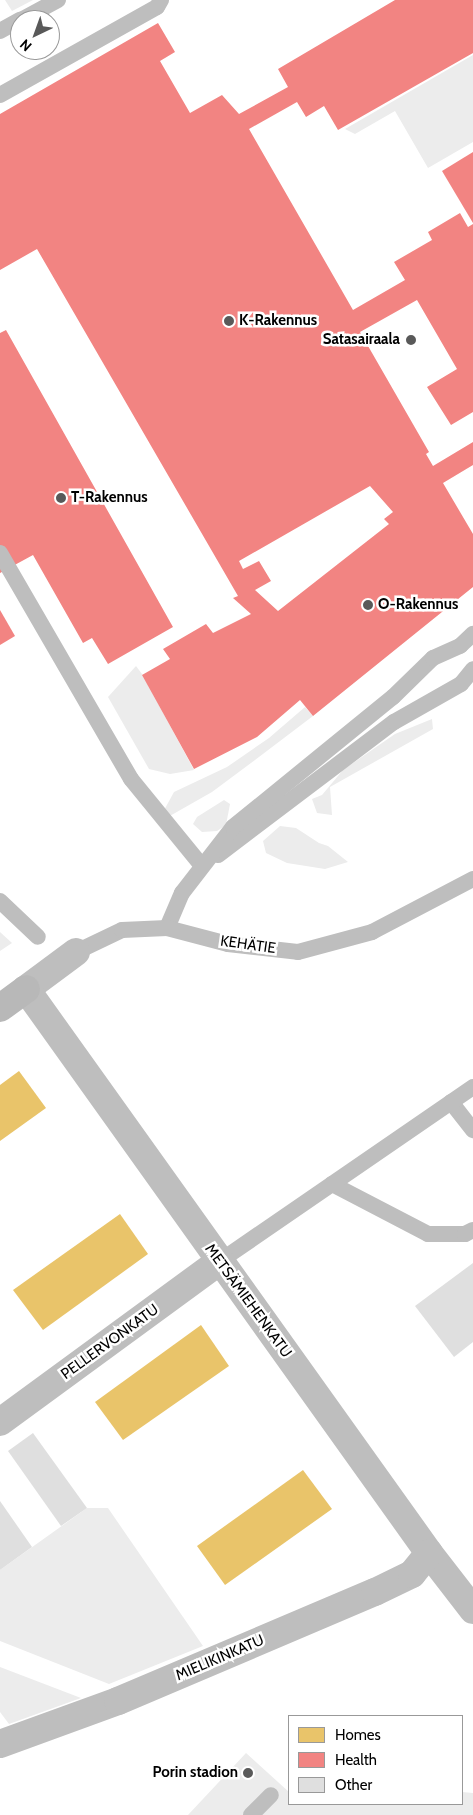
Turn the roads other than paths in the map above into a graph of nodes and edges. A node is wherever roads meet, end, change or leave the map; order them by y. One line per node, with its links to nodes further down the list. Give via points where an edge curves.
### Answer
1 (58, 0): 3 (lane)
2 (161, 0): 4 (lane, via 158,7)
3 (39, 10)
4 (0, 95)
5 (0, 553): 10 (lane, via 131,778)
6 (473, 634): 7 (lane)
7 (460, 646): 8 (lane); 10 (lane, via 433,658 393,697 233,827)
8 (473, 661)
9 (473, 669): 10 (lane, via 460,684 394,722)
10 (202, 866): 13 (lane, via 182,893)
11 (473, 879): 13 (lane, KEHÄTIE, via 372,932 298,952 228,944)
12 (0, 901): 14 (lane)
13 (167, 928): 15 (lane, KEHÄTIE, via 122,930)
14 (38, 937)
15 (76, 952): 16 (street, KEHÄTIE)
16 (26, 989): 17 (main road); 23 (street, METSÄMIEHENKATU)
17 (0, 1008)
18 (473, 1087): 19 (lane)
19 (451, 1102): 20 (lane); 21 (lane)
20 (473, 1130)
21 (332, 1184): 22 (lane, via 428,1234 465,1234); 23 (lane)
22 (473, 1230)
23 (220, 1261): 24 (street, PELLERVONKATU); 25 (street, METSÄMIEHENKATU)
24 (0, 1422)
25 (430, 1554): 26 (street, METSÄMIEHENKATU); 27 (street, MIELIKINKATU, via 412,1574 374,1592 118,1701)
26 (473, 1610)
27 (0, 1744)
28 (271, 1795): 29 (lane)
29 (251, 1815)

